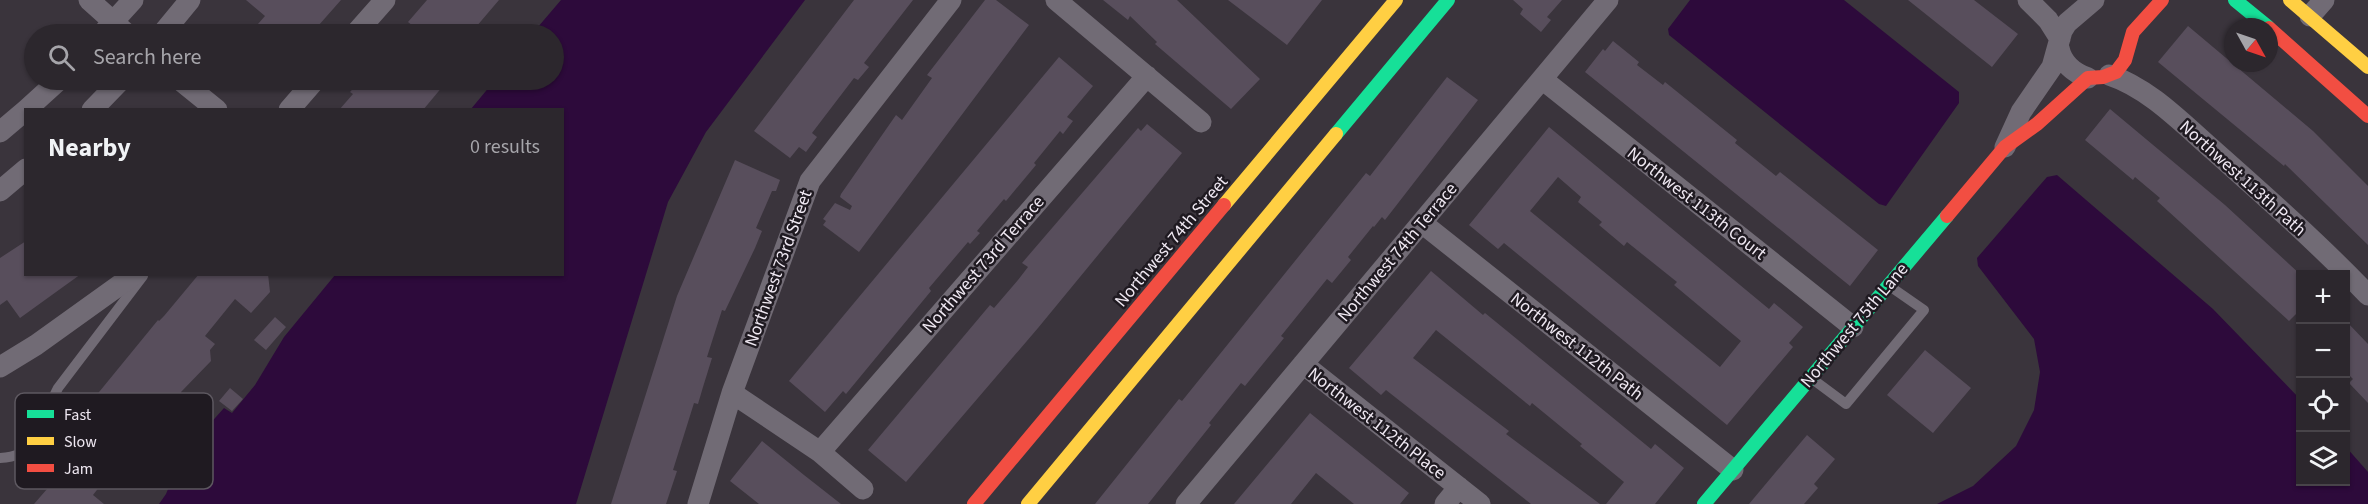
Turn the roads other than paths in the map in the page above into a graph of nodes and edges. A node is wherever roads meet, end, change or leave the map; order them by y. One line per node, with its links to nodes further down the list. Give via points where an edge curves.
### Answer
1 (89, 0): 17 (street)
2 (132, 0): 18 (street)
3 (190, 0): 19 (street)
4 (386, 0): 20 (street)
5 (951, 0): 52 (street, Northwest 73rd Street, via 810,181)
6 (1056, 0): 24 (street)
7 (1396, 0): 59 (main road, Northwest 74th Street)
8 (1448, 0): 61 (main road)
9 (1608, 0): 26 (street, Northwest 74th Terrace)
10 (2028, 0): 22 (street, Northwest 113th Path, via 2048,20)
11 (2094, 0): 22 (street, Northwest 75th Lane, via 2067,22)
12 (2162, 0): 25 (main road, Northwest 75th Lane, via 2133,32 2125,60 2116,72)
13 (2235, 0): 16 (main road)
14 (2290, 0): 15 (main road)
15 (2317, 8): 23 (main road)
16 (2257, 18)
17 (110, 24)
18 (118, 24)
19 (170, 24)
20 (364, 24)
21 (2278, 36): 36 (main road)
22 (2059, 44): 25 (street, Northwest 113th Path, via 2060,55 2072,69); 39 (street, Northwest 75th Lane, via 2052,67 2021,112)
23 (2368, 67)
24 (1147, 76): 37 (street); 53 (street, Northwest 73rd Terrace)
25 (2099, 77): 39 (main road, Northwest 75th Lane); 46 (street, Northwest 113th Path, via 2143,92 2282,211)
26 (1542, 79): 42 (street, Northwest 74th Terrace); 47 (street, Northwest 113th Court)
27 (48, 90): 31 (street)
28 (111, 90): 32 (street)
29 (192, 90): 33 (street)
30 (306, 90): 34 (street)
31 (28, 108)
32 (94, 108)
33 (215, 108)
34 (291, 108)
35 (24, 112): 38 (street)
36 (2368, 116)
37 (1201, 122)
38 (0, 132)
39 (2005, 147): 45 (main road, Northwest 75th Lane)
40 (24, 171): 41 (street)
41 (0, 191)
42 (1422, 223): 48 (street, Northwest 74th Terrace); 56 (street, Northwest 112th Path)
43 (132, 276): 49 (street)
44 (142, 276): 51 (lane)
45 (1888, 285): 47 (main road, Northwest 75th Lane); 50 (lane, via 1924,310 1853,396 1846,404)
46 (2368, 295)
47 (1853, 327): 50 (main road, Northwest 75th Lane)
48 (1303, 364): 57 (street, Northwest 112th Place); 62 (street, Northwest 74th Terrace)
49 (0, 367)
50 (1811, 377): 56 (main road, Northwest 75th Lane)
51 (55, 393)
52 (732, 393): 53 (street); 60 (street, Northwest 73rd Street)
53 (820, 452): 58 (street)
54 (15, 455): 55 (lane)
55 (0, 458)
56 (1733, 470): 65 (main road, Northwest 75th Lane)
57 (1459, 487): 63 (street); 64 (street, Northwest 112th Place)
58 (864, 489)
59 (982, 501)
60 (698, 504)
61 (1028, 504)
62 (1186, 504)
63 (1445, 504)
64 (1480, 504)
65 (1704, 504)

